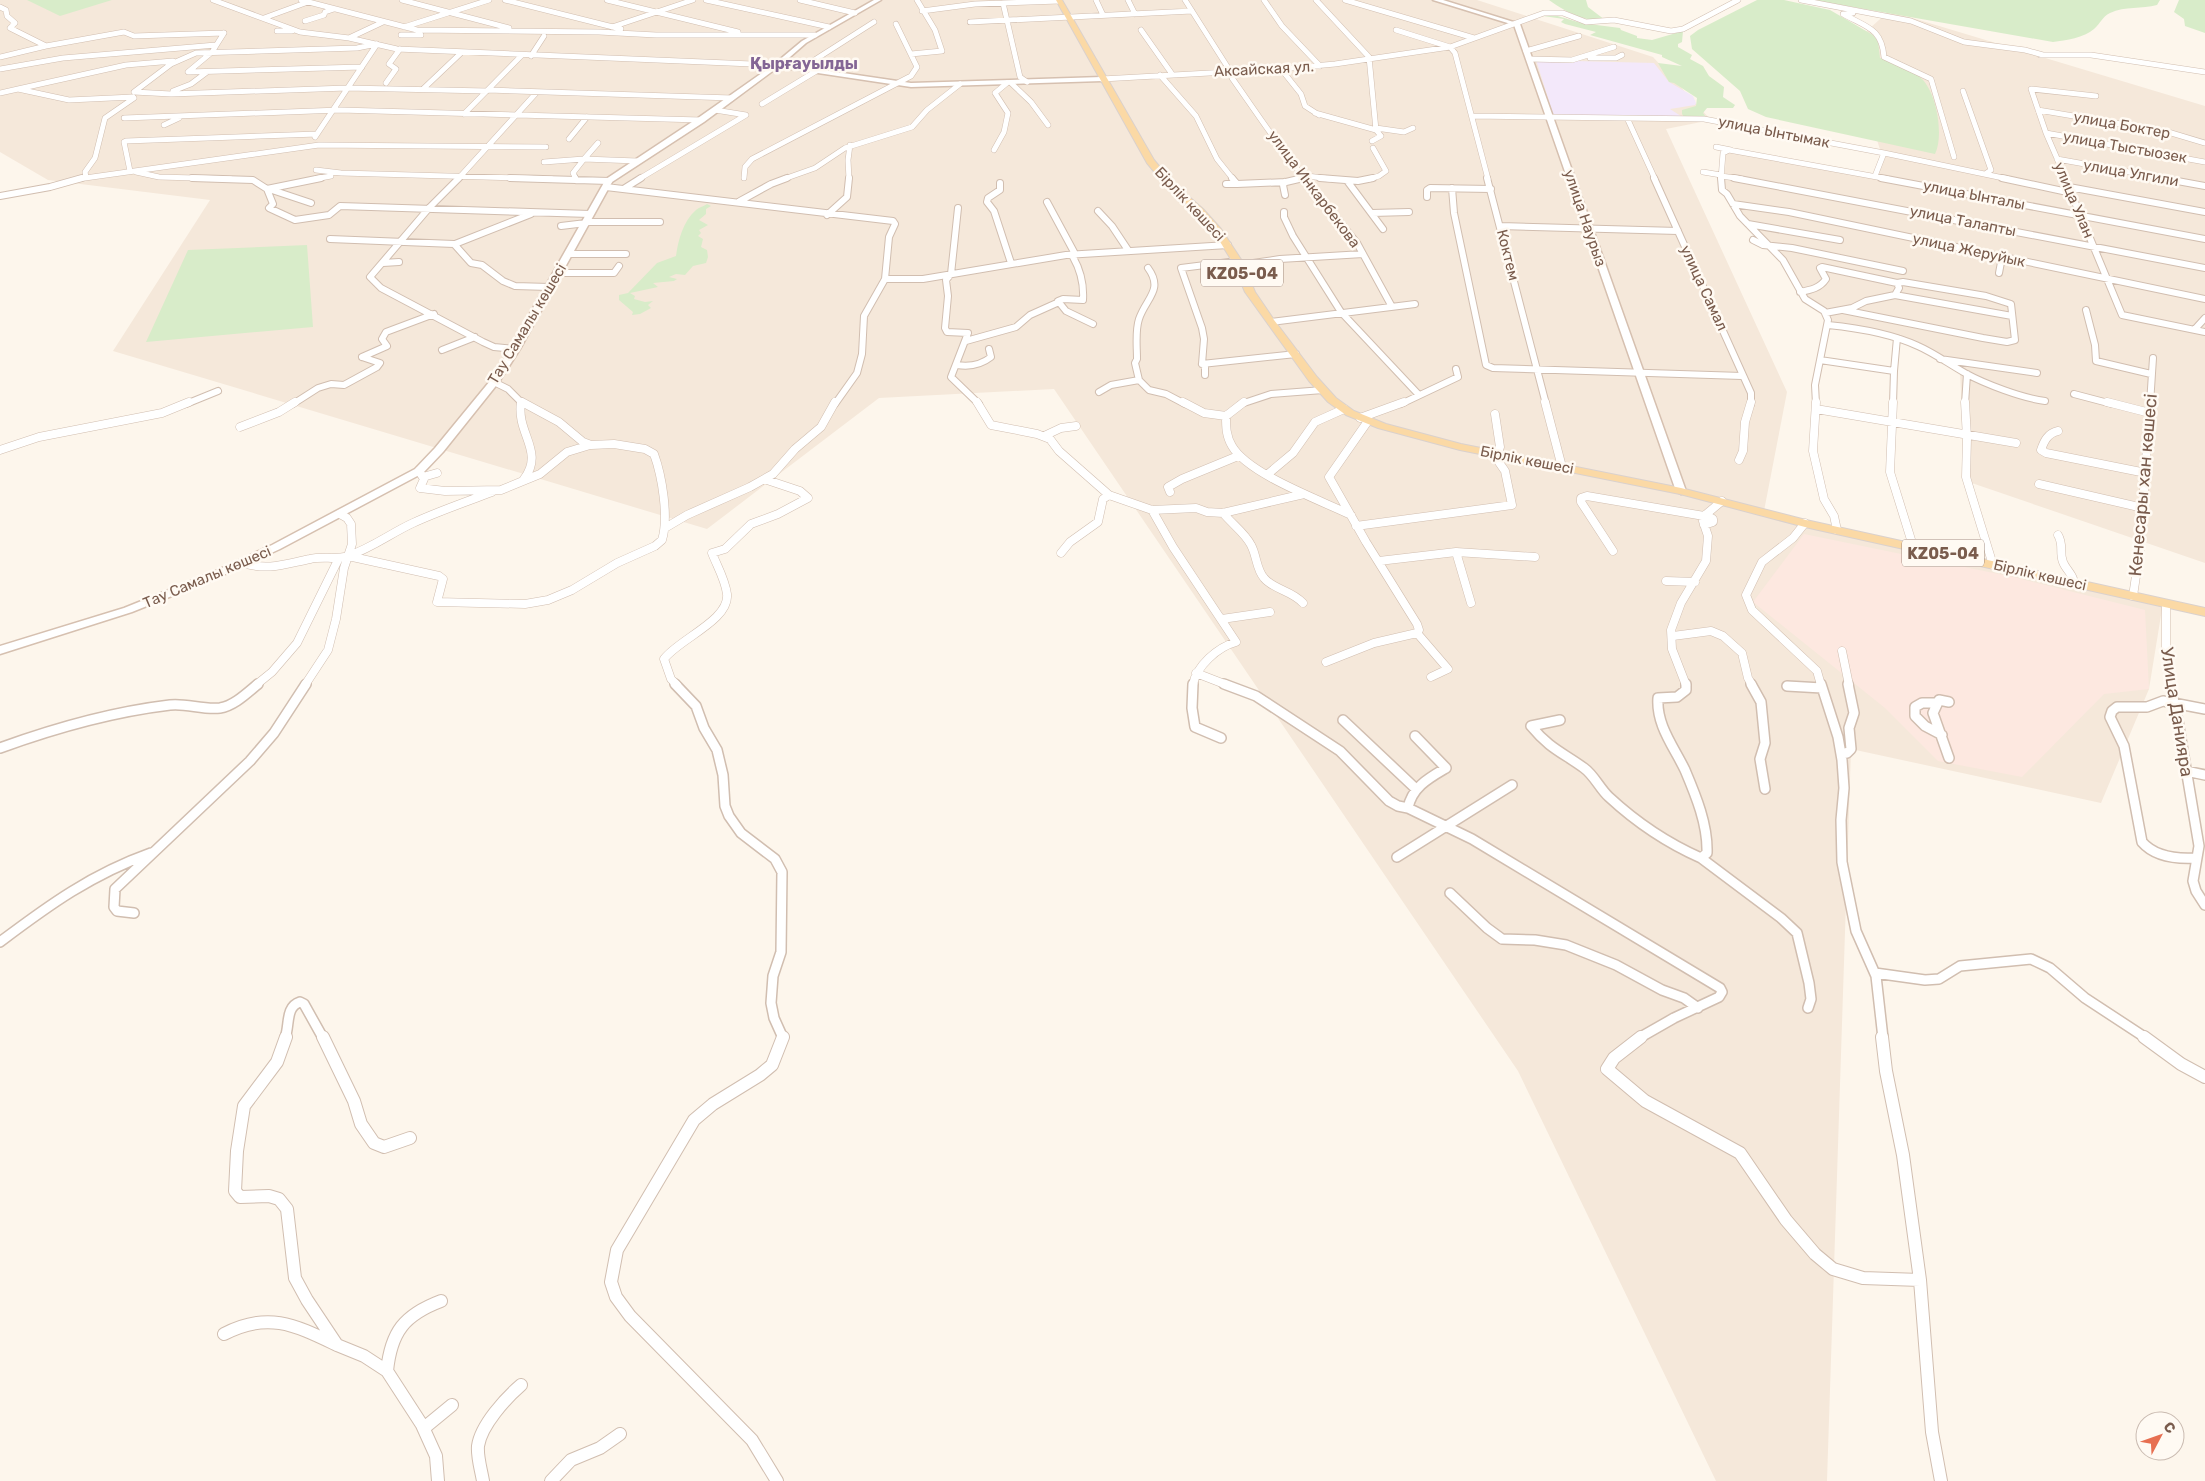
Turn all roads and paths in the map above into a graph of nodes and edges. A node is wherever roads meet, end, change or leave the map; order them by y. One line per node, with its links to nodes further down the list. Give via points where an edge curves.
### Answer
1 (213, 0): 37 (street)
2 (300, 0): 23 (street)
3 (313, 0): 23 (street)
4 (402, 0): 30 (street)
5 (489, 0): 30 (street)
6 (504, 0): 47 (street)
7 (607, 0): 31 (street)
8 (693, 0): 31 (street)
9 (706, 0): 48 (street)
10 (800, 0): 32 (street)
11 (878, 0): 32 (street, Тау Самалы көшесі)
12 (917, 0): 27 (street)
13 (1096, 0): 35 (street)
14 (1128, 0): 34 (street)
15 (1185, 0): 28 (street, улица Инкарбекова)
16 (1264, 0): 85 (street, via 1282,26)
17 (1316, 0): 82 (street)
18 (1345, 0): 64 (street)
19 (1436, 0): 44 (street)
20 (1738, 0): 44 (street, Аксайская ул., via 1683,29 1671,31 1614,20 1579,21 1555,12)
21 (1801, 0): 33 (street)
22 (1059, 1): 24 (street); 36 (main road, Бірлік көшесі / KZ05-04)
23 (308, 2): 26 (street); 37 (street)
24 (1003, 3): 27 (street); 38 (street)
25 (0, 7): 67 (street, via 6,10 6,16 15,24 10,28)
26 (325, 9): 29 (street); 39 (street, via 324,15)
27 (922, 11): 73 (street, via 935,28 942,51)
28 (1192, 11): 34 (street); 93 (street, улица Инкарбекова)
29 (345, 12): 40 (street); 43 (street)
30 (450, 12): 46 (street); 54 (street)
31 (657, 12): 47 (street); 61 (street)
32 (855, 13): 48 (street, Тау Самалы көшесі)
33 (1865, 13): 94 (street, via 1919,23 1964,42 2042,55 2091,55); 150 (street, via 1843,14 1876,33 1883,45 1884,57 1932,79)
34 (1135, 14): 35 (street)
35 (1103, 15): 36 (street)
36 (1068, 17): 38 (street); 97 (main road, Бірлік көшесі / KZ05-04)
37 (264, 18): 49 (street)
38 (1006, 20): 42 (street); 99 (street, via 1020,77)
39 (305, 21)
40 (383, 22): 46 (street); 63 (street)
41 (874, 22): 88 (street)
42 (970, 22)
43 (314, 23)
44 (1515, 23): 64 (street, Аксайская ул.); 74 (street, улица Наурыз)
45 (896, 24): 73 (street)
46 (402, 27): 54 (street, via 417,30)
47 (613, 27): 55 (street); 56 (street)
48 (829, 27): 58 (street, Тау Самалы көшесі)
49 (297, 30): 53 (street); 59 (street)
50 (322, 30): 59 (street, via 320,33)
51 (1141, 30): 95 (street)
52 (1396, 30): 68 (street)
53 (277, 31)
54 (524, 31): 55 (street)
55 (600, 32): 56 (street)
56 (641, 34): 60 (street); 61 (street)
57 (401, 35): 60 (street)
58 (815, 35): 61 (street); 84 (street, Тау Самалы көшесі)
59 (326, 36): 63 (street)
60 (544, 36): 77 (street)
61 (755, 36)
62 (1579, 36): 74 (street)
63 (349, 38): 65 (street)
64 (1474, 38): 68 (street, Аксайская ул.)
65 (377, 44): 70 (street); 71 (street, via 357,48); 86 (street)
66 (216, 45): 67 (street, via 225,33 134,36 124,32); 71 (street); 83 (street)
67 (46, 46): 78 (street)
68 (1450, 46): 82 (street, Аксайская ул.); 123 (street, Коктем, via 1455,53)
69 (1614, 47): 80 (street)
70 (400, 49): 72 (street); 98 (street, via 389,64 396,69)
71 (212, 52): 81 (street, via 196,53); 92 (street, via 188,71)
72 (462, 52): 76 (street); 105 (street)
73 (911, 54): 100 (street, via 917,67 915,73)
74 (1528, 55): 80 (street, via 1572,60); 127 (street, улица Наурыз)
75 (1622, 55): 80 (street, via 1616,58)
76 (522, 56): 77 (street); 106 (street)
77 (531, 56): 84 (street)
78 (0, 57)
79 (36, 57): 83 (street)
80 (1582, 58)
81 (178, 60): 104 (street, via 126,66); 111 (street, via 158,72)
82 (1370, 60): 85 (street, Аксайская ул.); 134 (street)
83 (40, 62): 87 (street); 89 (street)
84 (777, 65): 88 (street, Аксайская ул.); 113 (street, Тау Самалы көшесі)
85 (1320, 66): 91 (street, Аксайская ул.)
86 (362, 67): 92 (street); 103 (street)
87 (44, 68)
88 (802, 68): 90 (street, Аксайская ул.)
89 (0, 69)
90 (818, 70): 100 (street, Аксайская ул.); 114 (street)
91 (1280, 70): 93 (street, Аксайская ул.); 118 (street, via 1301,94 1305,106)
92 (207, 72): 110 (street, via 191,84)
93 (1230, 72): 95 (street, Аксайская ул.); 163 (street, улица Инкарбекова, via 1277,145)
94 (2205, 72)
95 (1172, 74): 96 (street, Аксайская ул.)
96 (1160, 75): 97 (street, Аксайская ул.); 173 (street, via 1196,116 1216,159)
97 (1102, 79): 99 (street, Аксайская ул.); 211 (main road, Бірлік көшесі / KZ05-04, via 1150,160)
98 (386, 82)
99 (1027, 82): 101 (street, Аксайская ул.)
100 (900, 83): 102 (street, Аксайская ул.); 166 (street, via 752,159 745,167)
101 (1009, 83): 102 (street, Аксайская ул.); 132 (street, via 1031,102); 147 (street, via 995,93 1008,113 1004,132)
102 (960, 84): 141 (street, via 927,110 912,127)
103 (347, 88): 105 (street); 110 (street); 115 (street)
104 (18, 89): 109 (street); 111 (street, via 69,100)
105 (422, 89): 106 (street)
106 (487, 91): 108 (street); 119 (street)
107 (1963, 91): 160 (street, via 1991,170)
108 (537, 92): 113 (street); 122 (street)
109 (0, 93)
110 (166, 94): 111 (street)
111 (134, 96): 165 (street, via 105,118 95,158 85,172)
112 (2096, 96): 117 (street, улица Улан, via 2032,89)
113 (732, 98): 116 (street, Тау Самалы көшесі)
114 (762, 104)
115 (332, 110): 119 (street); 120 (street); 136 (street)
116 (715, 110): 128 (street, Тау Самалы көшесі); 175 (street, via 746,114)
117 (2038, 110): 135 (street, улица Улан); 140 (street, улица Боктер, via 2168,132)
118 (1315, 113): 126 (street); 134 (street)
119 (464, 114): 122 (street)
120 (204, 115): 121 (street); 130 (street)
121 (186, 116): 125 (street); 131 (street)
122 (517, 116): 124 (street); 143 (street)
123 (1472, 116): 127 (street, улица Ынтымак); 178 (street, Коктем)
124 (587, 117): 128 (street); 137 (street)
125 (124, 118)
126 (1322, 118)
127 (1551, 118): 129 (street, улица Ынтымак); 202 (street, улица Наурыз)
128 (701, 120): 153 (street, Тау Самалы көшесі)
129 (1628, 120): 149 (street, улица Ынтымак, via 1704,119); 204 (street, улица Самал)
130 (195, 123)
131 (164, 125)
132 (1048, 125)
133 (1413, 128): 134 (street, via 1404,132)
134 (1376, 129): 138 (street, via 1381,134)
135 (2046, 133): 152 (street, улица Улан); 155 (street, улица Тыстыозек)
136 (317, 134): 142 (street); 157 (street, via 126,141)
137 (569, 139)
138 (1372, 141)
139 (598, 143): 151 (street)
140 (2205, 143)
141 (850, 145): 183 (street, via 815,168 771,184); 195 (street, via 848,195)
142 (309, 146): 143 (street); 157 (street)
143 (488, 147): 144 (street); 162 (street)
144 (546, 147)
145 (1716, 147): 148 (street)
146 (1373, 148): 169 (street, via 1385,173)
147 (994, 150)
148 (1739, 151): 161 (street, via 1723,153); 164 (street, улица Ынталы)
149 (1884, 152): 160 (street, улица Ынтымак); 164 (street)
150 (1954, 157)
151 (584, 159): 153 (street); 154 (street); 167 (street, via 573,174)
152 (2057, 159): 174 (street, улица Улгили); 179 (street, улица Улан)
153 (637, 161): 171 (street, Тау Самалы көшесі)
154 (544, 162)
155 (2205, 162)
156 (316, 170): 159 (street)
157 (132, 171): 165 (street, via 118,176); 177 (street, via 159,177 253,180)
158 (1704, 172): 161 (street)
159 (341, 173): 162 (street); 177 (street)
160 (1985, 174): 179 (street, улица Ынтымак)
161 (1721, 175): 186 (street, via 1722,190); 212 (street, улица Талапты)
162 (460, 176): 167 (street); 187 (street)
163 (1302, 176): 168 (street); 169 (street); 217 (street, улица Инкарбекова, via 1349,232)
164 (1875, 176): 196 (street, улица Ынталы)
165 (86, 177): 181 (street, via 50,188)
166 (744, 178)
167 (576, 180): 171 (street)
168 (1286, 182): 173 (street); 180 (street, via 1283,185)
169 (1348, 182): 194 (street)
170 (1000, 183): 223 (street, via 1000,190 987,202 994,211)
171 (607, 184): 175 (street); 197 (street, Тау Самалы көшесі)
172 (1226, 184): 173 (street)
173 (1237, 184)
174 (2205, 186)
175 (625, 188): 183 (street)
176 (1452, 188): 178 (street); 182 (street, via 1428,189); 266 (street, via 1454,213 1486,365 1493,368)
177 (268, 189): 185 (street); 187 (street, via 274,204 268,207 290,219 329,216 339,206)
178 (1491, 189): 200 (street, Коктем)
179 (2070, 190): 193 (street, улица Ынтымак); 196 (street, улица Улан)
180 (1285, 195)
181 (0, 196)
182 (1427, 196)
183 (738, 201): 195 (street)
184 (1047, 202): 218 (street)
185 (311, 203)
186 (1733, 204): 199 (street); 219 (street, улица Жеруйык, via 1788,212)
187 (429, 208): 190 (street); 209 (street)
188 (958, 208): 231 (street)
189 (1098, 211): 214 (street)
190 (535, 212): 197 (street); 210 (street)
191 (1284, 212): 220 (street)
192 (1409, 212): 194 (street)
193 (2205, 212)
194 (1372, 213): 201 (street)
195 (827, 215): 232 (street, via 894,222 889,237)
196 (2081, 216): 206 (street, улица Ынталы); 212 (street, улица Улан)
197 (587, 220): 198 (street); 203 (street); 215 (street, Тау Самалы көшесі)
198 (660, 222)
199 (1747, 224): 208 (street); 213 (street)
200 (1501, 226): 202 (street); 266 (street, Коктем)
201 (1383, 229)
202 (1590, 229): 204 (street); 269 (street, улица Наурыз)
203 (561, 230)
204 (1678, 231): 274 (street, улица Самал)
205 (330, 239): 209 (street)
206 (2205, 239)
207 (1753, 240): 213 (street)
208 (1840, 240)
209 (400, 243): 210 (street); 222 (street)
210 (455, 244): 235 (street, via 471,262 482,265 503,282 515,286)
211 (1228, 245): 214 (street); 224 (main road, Бірлік көшесі / KZ05-04)
212 (2094, 246): 227 (street, улица Талапты); 233 (street, улица Улан)
213 (1767, 248): 228 (street, via 1792,248); 236 (street, via 1783,260)
214 (1128, 250): 218 (street)
215 (569, 254): 216 (street); 229 (street, Тау Самалы көшесі)
216 (626, 254)
217 (1363, 254): 220 (street); 241 (street, улица Инкарбекова)
218 (1074, 255): 223 (street); 239 (street, via 1081,271 1084,298)
219 (2002, 257): 230 (street); 233 (street, улица Жеруйык)
220 (1306, 258): 224 (street); 244 (street)
221 (399, 262): 222 (street)
222 (383, 263): 246 (street, via 370,280)
223 (1011, 263): 231 (street)
224 (1238, 263): 249 (main road, Бірлік көшесі / KZ05-04, via 1250,292); 264 (street, via 1182,268 1202,328)
225 (619, 266): 229 (street, via 614,273)
226 (1148, 268): 275 (street, via 1156,278 1156,290 1141,312 1137,329 1135,363)
227 (2205, 268)
228 (1903, 270)
229 (556, 273): 235 (street, Тау Самалы көшесі)
230 (1999, 273)
231 (951, 274): 232 (street, via 916,280); 256 (street, via 946,280 945,328 947,332 968,333)
232 (885, 279): 307 (street, via 864,316 862,354 857,373 821,427)
233 (2107, 279): 238 (street, улица Жеруйык); 252 (street, улица Улан, via 2122,314)
234 (1897, 283): 236 (street, via 1822,267 1824,283); 237 (street, via 1899,288); 247 (street, via 1986,296 2010,304)
235 (549, 287): 257 (street, Тау Самалы көшесі)
236 (1800, 292): 245 (street, via 1805,300)
237 (1895, 295): 242 (street); 247 (street)
238 (2205, 299)
239 (1058, 302): 250 (street, via 1066,311); 256 (street, via 1030,315 1016,327)
240 (1415, 304): 241 (street)
241 (1392, 305): 244 (street)
242 (1843, 310): 245 (street); 247 (street, via 2007,342 2015,340)
243 (2086, 310): 272 (street, Кенесары хан көшесі, via 2096,361 2100,365)
244 (1341, 312): 249 (street); 281 (street)
245 (1825, 313): 251 (street)
246 (434, 314): 254 (street); 292 (street, via 386,332 382,338 387,346 360,358 380,363 377,367 344,385 318,388 279,412)
247 (2012, 316)
248 (2205, 318): 252 (street)
249 (1271, 322): 260 (main road, Бірлік көшесі / KZ05-04)
250 (1093, 324)
251 (1828, 325): 255 (street, via 1864,329); 263 (street)
252 (2195, 329): 253 (street)
253 (2205, 332)
254 (474, 337): 257 (street, via 494,347); 259 (street)
255 (1897, 338): 262 (street); 268 (street)
256 (966, 341): 265 (street)
257 (515, 349): 276 (street, Тау Самалы көшесі)
258 (988, 349): 265 (street, via 991,356 984,363)
259 (442, 350)
260 (1296, 354): 264 (street); 278 (main road, Бірлік көшесі / KZ05-04)
261 (2153, 358): 272 (street, Кенесары хан көшесі)
262 (1940, 359): 270 (street); 271 (street)
263 (1820, 360): 268 (street); 285 (street, via 1815,385)
264 (1202, 364): 273 (street)
265 (957, 365): 295 (street, via 951,377 980,404 991,425)
266 (1537, 368): 269 (street); 302 (street, Коктем)
267 (1456, 369): 281 (street, via 1458,376)
268 (1894, 371): 290 (street)
269 (1640, 372): 274 (street); 310 (street, улица Наурыз)
270 (2037, 373)
271 (1967, 374): 283 (street); 294 (street)
272 (2151, 374): 286 (street, Кенесары хан көшесі)
273 (1205, 375)
274 (1742, 376): 301 (street, улица Самал, via 1752,398)
275 (1138, 380): 279 (street, via 1112,385); 288 (street, via 1149,390 1166,394 1204,413)
276 (494, 382): 282 (street); 305 (street, Тау Самалы көшесі)
277 (218, 390): 298 (street, via 162,413 46,435)
278 (1323, 390): 284 (main road, Бірлік көшесі / KZ05-04); 288 (street, via 1271,394 1240,404)
279 (1099, 392)
280 (2074, 394): 286 (street)
281 (1419, 395): 289 (street)
282 (521, 401): 297 (street, via 545,413); 308 (street, via 519,418 534,463)
283 (2044, 401)
284 (1344, 409): 289 (main road, Бірлік көшесі / KZ05-04); 306 (street, via 1315,422 1294,453)
285 (1816, 409): 290 (street); 325 (street, via 1813,451 1824,499 1834,516)
286 (2150, 413): 304 (street, Кенесары хан көшесі)
287 (1495, 414): 299 (street, via 1500,447)
288 (1226, 416): 300 (street, via 1228,439)
289 (1364, 419): 299 (main road, Бірлік көшесі / KZ05-04, via 1419,437); 320 (street, via 1329,477)
290 (1892, 422): 294 (street); 327 (street, via 1890,472)
291 (1076, 426): 295 (street, via 1061,428)
292 (240, 427)
293 (2058, 431): 304 (street, via 2045,440 2041,450)
294 (1966, 435): 296 (street); 335 (street, via 1966,477)
295 (1044, 436): 314 (street)
296 (2016, 443)
297 (591, 445): 308 (street, via 567,452 546,470); 324 (street, via 614,444 645,449 654,454)
298 (0, 450)
299 (1496, 454): 302 (main road, Бірлік көшесі / KZ05-04); 323 (street, via 1507,471 1512,505)
300 (1238, 456): 306 (street); 312 (street, via 1182,478 1168,488)
301 (1739, 460)
302 (1562, 467): 310 (main road, Бірлік көшесі / KZ05-04)
303 (437, 473): 305 (street)
304 (2146, 473): 316 (street, Кенесары хан көшесі)
305 (421, 474): 311 (street, via 420,488); 319 (street, Тау Самалы көшесі)
306 (1268, 474): 313 (street)
307 (764, 479): 324 (street); 400 (street, via 800,491 808,498 751,524 725,549 712,553 726,590 725,606 712,622 675,646 664,659 671,678 696,706 717,750 729,816 742,833 775,859 782,872 781,952 773,976 771,1002 783,1038 772,1064 694,1120 617,1250 610,1282 630,1316 752,1440)
308 (520, 482): 311 (street)
309 (2039, 484): 316 (street)
310 (1681, 491): 315 (main road, Бірлік көшесі / KZ05-04)
311 (492, 492): 331 (street, via 413,523)
312 (1170, 492)
313 (1304, 494): 318 (street); 320 (street)
314 (1109, 495): 317 (street); 330 (street, via 1103,499 1098,522 1070,542)
315 (1722, 501): 321 (street); 322 (main road, Бірлік көшесі / KZ05-04)
316 (2143, 508): 339 (street, Кенесары хан көшесі)
317 (1152, 510): 318 (street, via 1196,508); 345 (street, via 1173,548)
318 (1222, 513): 340 (street, via 1252,546 1263,577 1271,584 1295,593)
319 (340, 514): 331 (street, via 351,524 352,544); 334 (street, Тау Самалы көшесі)
320 (1351, 515): 323 (street)
321 (1705, 518): 328 (street, via 1587,496 1581,498); 337 (street, via 1707,551)
322 (1805, 523): 325 (main road, Бірлік көшесі / KZ05-04); 354 (street, via 1793,538 1762,562 1746,600 1752,610 1818,671)
323 (1356, 526): 333 (street)
324 (665, 528): 331 (street, via 663,538 654,546 563,594 525,604 437,602 443,579 439,576 364,558)
325 (1837, 530): 327 (main road, Бірлік көшесі / KZ05-04)
326 (2058, 535): 338 (street, via 2062,542 2063,565)
327 (1913, 546): 335 (main road, Бірлік көшесі / KZ05-04)
328 (1613, 551)
329 (1456, 552): 332 (street); 333 (street); 341 (street)
330 (1061, 553)
331 (344, 557): 334 (street, via 325,556 265,568); 364 (street, via 297,643 272,672 237,701 220,708 172,705 82,721); 375 (street, via 336,619 328,650 284,718 238,773)
332 (1535, 557)
333 (1379, 561): 346 (street, via 1417,624)
334 (243, 563): 348 (street, Тау Самалы көшесі, via 141,606)
335 (1993, 564): 338 (main road, Бірлік көшесі / KZ05-04)
336 (1666, 581): 337 (street)
337 (1695, 582): 347 (street, via 1674,617)
338 (2074, 583): 339 (main road, Бірлік көшесі / KZ05-04)
339 (2133, 596): 342 (main road, Бірлік көшесі / KZ05-04)
340 (1302, 603)
341 (1470, 603)
342 (2166, 604): 344 (main road, Бірлік көшесі / KZ05-04); 356 (street, Улица Данияра, via 2166,653)
343 (1270, 612): 345 (street)
344 (2205, 612)
345 (1222, 619): 351 (street, via 1236,642 1219,650)
346 (1417, 633): 350 (street, via 1374,643); 352 (street, via 1448,669)
347 (1673, 636): 371 (street, via 1711,631 1723,636 1742,653 1748,678 1760,702 1765,744 1760,758); 377 (street, via 1672,650 1685,677 1686,690 1678,696 1658,698 1656,704 1704,824 1708,844 1707,853)
348 (0, 650)
349 (1842, 651): 365 (street, via 1854,713 1849,728 1851,749)
350 (1326, 662)
351 (1196, 673): 363 (street, via 1192,720 1195,727); 372 (street, via 1256,696 1340,750 1389,801)
352 (1431, 677)
353 (1787, 686): 354 (street)
354 (1822, 688): 365 (street)
355 (1949, 702): 357 (street, via 1939,700)
356 (2173, 702): 358 (street); 367 (street, Улица Данияра); 378 (street, via 2162,701 2136,708 2117,707 2110,717 2124,746 2142,842 2146,848 2163,855)
357 (1937, 703): 361 (street, via 1933,713); 361 (street, via 1922,703 1914,707 1915,716)
358 (2205, 709)
359 (1343, 720): 370 (street)
360 (1560, 720): 377 (street, via 1531,726 1543,741 1567,760 1586,769 1606,795 1632,818)
361 (1942, 735): 366 (street)
362 (1415, 736): 370 (street, via 1446,768)
363 (1221, 738)
364 (0, 748)
365 (1841, 754): 383 (street, via 1844,788 1840,820 1842,862 1856,930)
366 (1949, 758)
367 (2186, 771): 368 (street); 374 (street, Улица Данияра)
368 (2205, 775)
369 (1512, 785): 373 (street)
370 (1415, 788): 372 (street)
371 (1765, 788)
372 (1408, 808): 373 (street)
373 (1447, 826): 376 (street); 384 (street, via 1720,988 1719,997)
374 (2202, 847): 378 (street, Улица Данияра)
375 (152, 853): 381 (street, via 114,889 117,911); 382 (street, via 81,885)
376 (1398, 857)
377 (1701, 858): 385 (street, via 1797,933 1809,983)
378 (2195, 858): 380 (street, Улица Данияра, via 2193,881)
379 (1450, 893): 384 (street, via 1502,939 1566,945 1616,965)
380 (2205, 905)
381 (134, 913)
382 (0, 942)
383 (1874, 973): 386 (street, via 1924,980 1938,978 1960,966 2031,959 2041,961 2078,993 2181,1065); 388 (street, via 1886,1071 1903,1155)
384 (1698, 1008): 388 (street, via 1658,1026 1612,1060 1607,1069 1645,1102 1740,1153 1774,1204 1833,1269 1898,1281)
385 (1808, 1008)
386 (2205, 1077)
387 (410, 1138): 391 (street, via 384,1147 374,1142 361,1124 354,1101 320,1030 304,1004 294,1004 277,1062 244,1106 235,1191 240,1197 279,1199 287,1209 295,1278)
388 (1920, 1280): 401 (street, via 1932,1432)
389 (441, 1301): 392 (street, via 418,1311 398,1327)
390 (224, 1334): 391 (street, via 233,1328 271,1320)
391 (337, 1345): 392 (street, via 364,1356)
392 (387, 1371): 395 (street)
393 (521, 1385): 398 (street, via 499,1407 479,1443)
394 (452, 1405): 395 (street)
395 (424, 1428): 397 (street, via 436,1456)
396 (620, 1434): 399 (street, via 600,1448 571,1460)
397 (438, 1481)
398 (483, 1481)
399 (551, 1481)
400 (776, 1481)
401 (1940, 1481)

